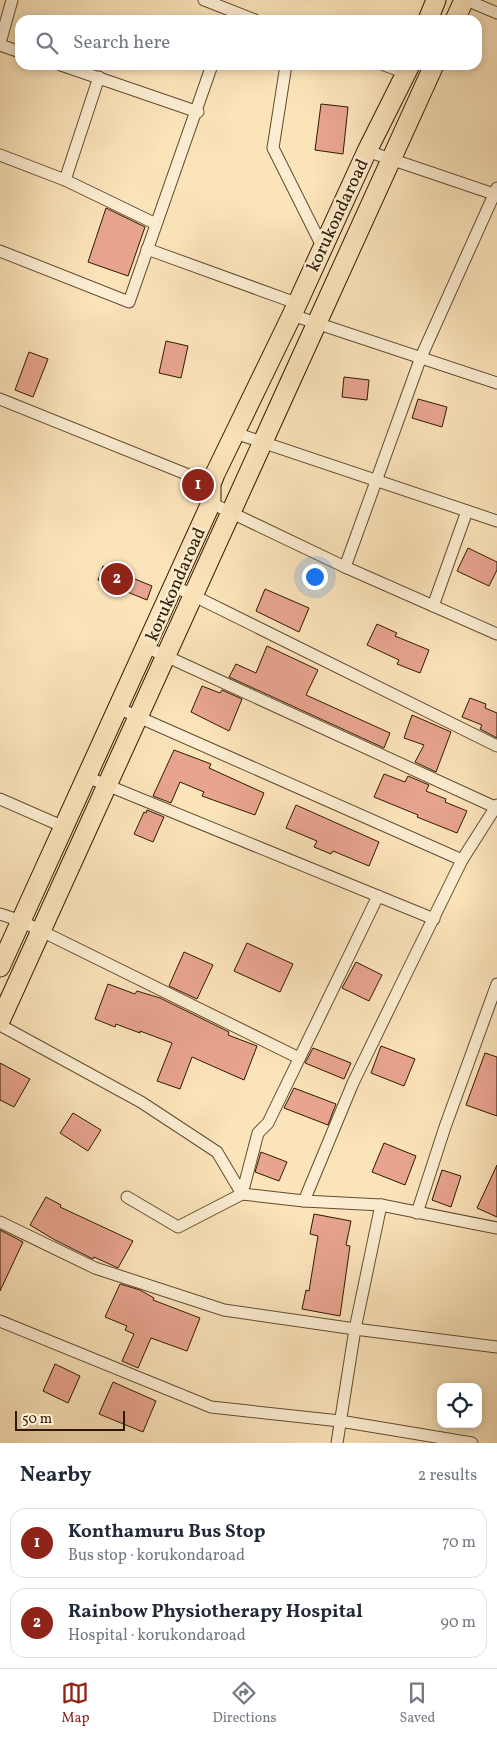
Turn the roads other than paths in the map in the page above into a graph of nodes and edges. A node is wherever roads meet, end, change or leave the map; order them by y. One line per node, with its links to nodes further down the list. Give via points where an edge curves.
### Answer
1 (12, 0): 9 (street)
2 (204, 0): 6 (street)
3 (436, 0): 7 (main road)
4 (465, 0): 5 (street); 8 (main road)
5 (497, 13)
6 (226, 15)
7 (430, 15)
8 (457, 15)
9 (0, 44): 10 (street)
10 (15, 50)
11 (77, 70): 16 (street)
12 (211, 70): 17 (street)
13 (285, 70): 25 (street, via 273,148)
14 (408, 70): 18 (main road, korukondaroad)
15 (432, 70): 20 (main road)
16 (99, 77): 17 (street); 21 (street)
17 (198, 112): 23 (street)
18 (367, 151): 20 (street); 25 (main road, korukondaroad)
19 (0, 155): 21 (street)
20 (391, 159): 22 (street); 28 (main road)
21 (65, 180): 23 (street)
22 (496, 192): 29 (street)
23 (156, 224): 24 (street)
24 (147, 248): 26 (street, via 128,302); 27 (street)
25 (323, 248): 27 (main road, korukondaroad)
26 (0, 251)
27 (294, 309): 28 (street); 32 (main road, korukondaroad)
28 (317, 323): 29 (street); 33 (main road)
29 (422, 357): 30 (street); 34 (street)
30 (497, 383)
31 (0, 399): 35 (street)
32 (235, 433): 33 (street); 35 (main road, korukondaroad)
33 (263, 442): 34 (street); 38 (main road)
34 (376, 482): 37 (street); 40 (street)
35 (211, 484): 36 (main road, korukondaroad)
36 (211, 503): 38 (street); 41 (main road, korukondaroad)
37 (467, 511): 39 (street); 43 (street)
38 (231, 513): 40 (street); 42 (main road)
39 (497, 521)
40 (345, 567): 43 (street)
41 (174, 586): 42 (street); 45 (main road, korukondaroad)
42 (193, 595): 46 (main road); 49 (street)
43 (433, 606): 44 (street)
44 (497, 634)
45 (146, 646): 46 (street); 47 (main road, korukondaroad)
46 (166, 656): 48 (main road); 53 (street)
47 (118, 708): 48 (street); 50 (main road, korukondaroad)
48 (138, 716): 51 (main road); 55 (street)
49 (497, 746)
50 (87, 777): 51 (street); 54 (main road, korukondaroad)
51 (107, 785): 56 (street); 60 (main road)
52 (0, 799): 54 (street)
53 (496, 807): 55 (street)
54 (64, 827): 59 (main road, korukondaroad)
55 (462, 860): 58 (street)
56 (378, 896): 58 (street); 65 (street)
57 (0, 914): 59 (street)
58 (434, 919): 68 (street, via 353,1083)
59 (21, 921): 60 (street); 61 (main road, korukondaroad)
60 (41, 931): 63 (main road); 65 (street)
61 (0, 967)
62 (497, 984): 70 (street, via 444,1127)
63 (0, 1021)
64 (0, 1025): 66 (street, via 142,1102 217,1152)
65 (300, 1058): 66 (street, via 268,1123 258,1133)
66 (242, 1194): 67 (street, via 178,1227); 68 (street)
67 (127, 1197)
68 (304, 1201): 69 (street)
69 (381, 1205): 70 (street); 74 (street)
70 (417, 1213): 72 (street)
71 (0, 1222): 74 (street, via 95,1268 224,1310)
72 (497, 1228)
73 (0, 1321): 76 (street, via 211,1407)
74 (355, 1330): 75 (street); 76 (street)
75 (497, 1347)
76 (340, 1420): 77 (street); 78 (street)
77 (338, 1443)
78 (472, 1443)

